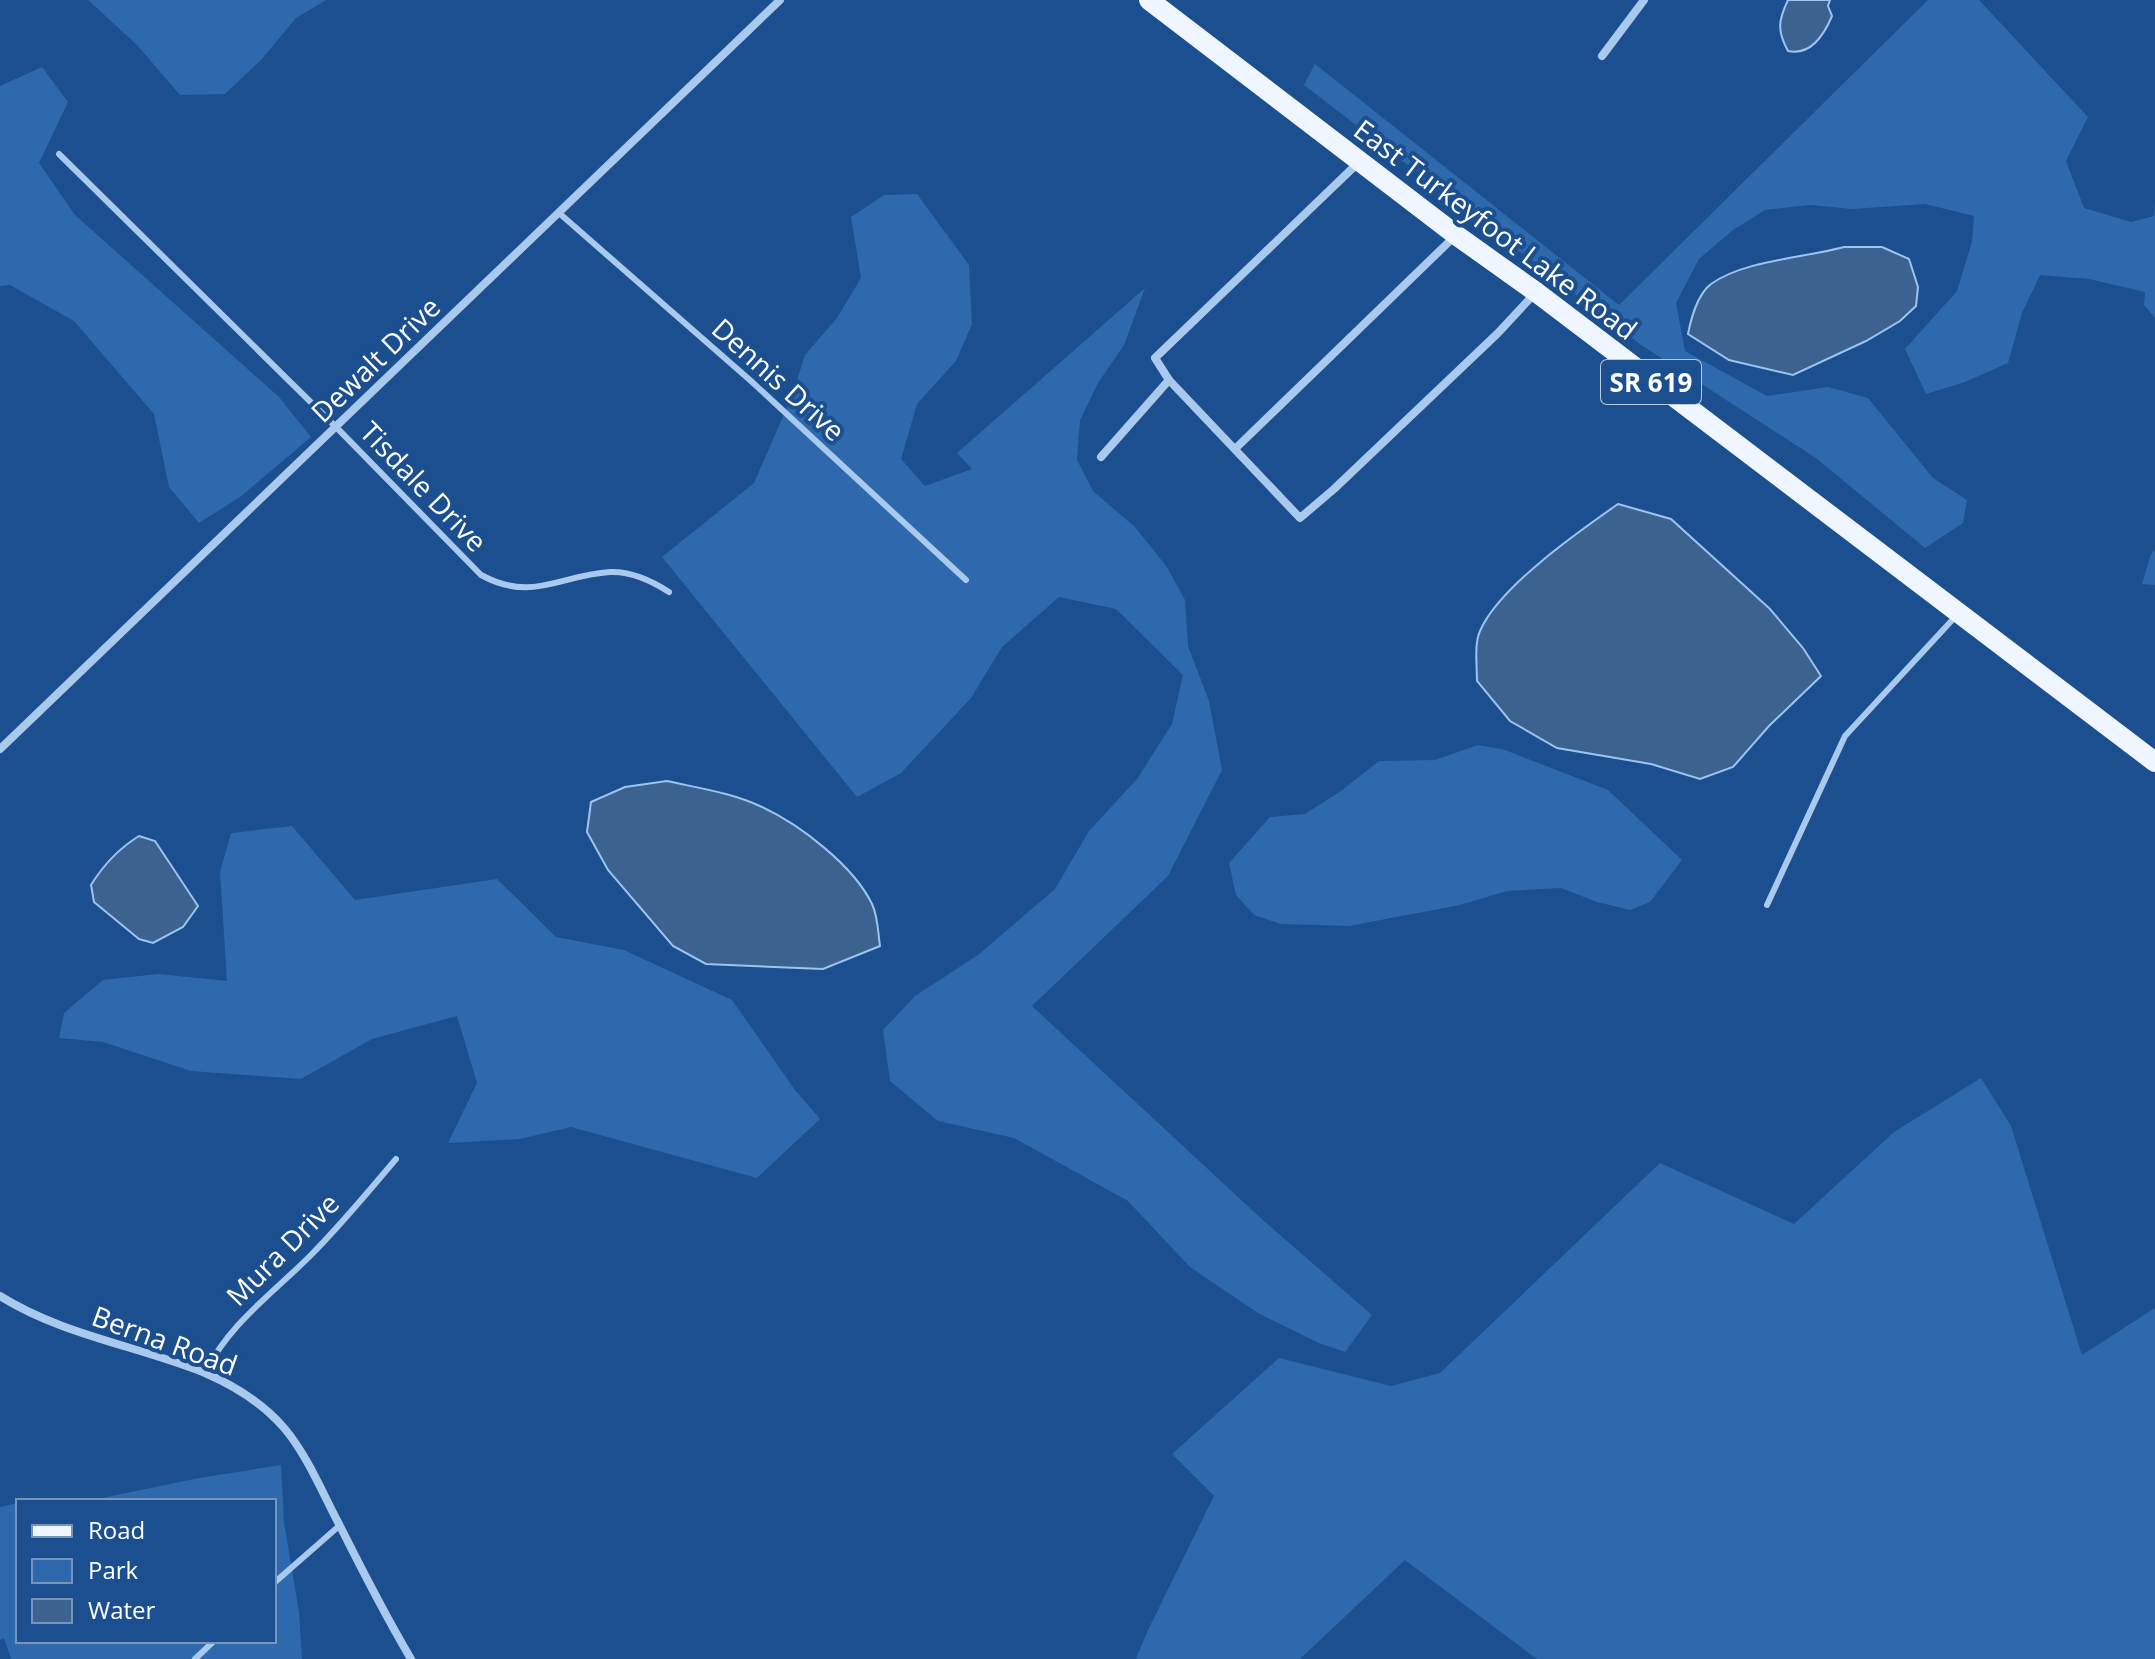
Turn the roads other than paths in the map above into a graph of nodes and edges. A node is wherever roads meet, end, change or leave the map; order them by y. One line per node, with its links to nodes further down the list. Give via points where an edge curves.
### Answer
1 (780, 0): 7 (street, Dewalt Drive)
2 (1149, 0): 6 (main road, East Turkeyfoot Lake Road / SR 619)
3 (1644, 0): 4 (street)
4 (1602, 56)
5 (59, 154): 11 (lane, Tisdale Drive)
6 (1360, 161): 8 (main road, East Turkeyfoot Lake Road / SR 619); 10 (street, via 1155,358)
7 (559, 213): 11 (street, Dewalt Drive); 14 (lane, Dennis Drive)
8 (1456, 235): 9 (main road, East Turkeyfoot Lake Road / SR 619); 12 (street)
9 (1536, 292): 12 (street, via 1300,518); 16 (main road, East Turkeyfoot Lake Road / SR 619)
10 (1169, 380): 12 (street); 13 (street)
11 (336, 427): 15 (lane, Tisdale Drive, via 481,575 500,585 534,588 612,571 654,582); 17 (street, Dewalt Drive)
12 (1236, 448)
13 (1101, 457)
14 (966, 580)
15 (669, 592)
16 (1957, 614): 18 (main road, East Turkeyfoot Lake Road / SR 619); 19 (lane, via 1845,736)
17 (0, 749)
18 (2155, 762)
19 (1767, 905)
20 (396, 1159): 22 (lane, Mura Drive, via 328,1237 241,1320)
21 (0, 1296): 22 (street, Berna Road, via 80,1332)
22 (205, 1373): 23 (street, Berna Road, via 249,1396 287,1431)
23 (339, 1526): 24 (lane); 27 (street, Berna Road)
24 (276, 1581)
25 (212, 1643): 26 (lane)
26 (195, 1659)
27 (411, 1659)

